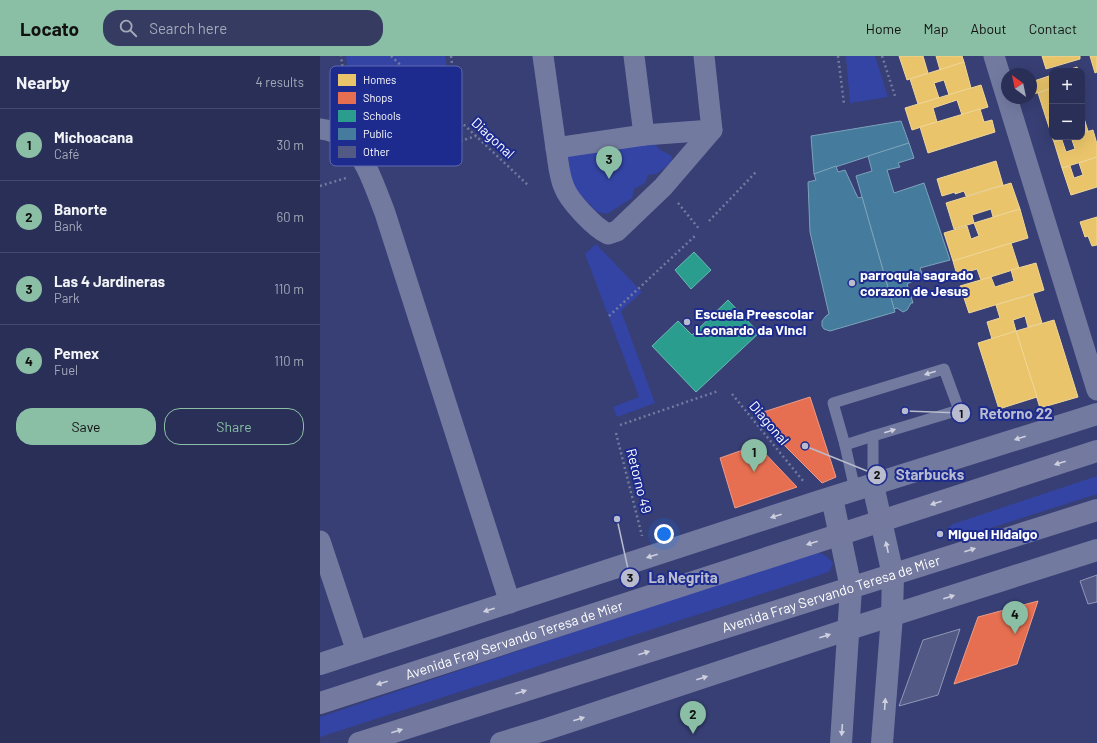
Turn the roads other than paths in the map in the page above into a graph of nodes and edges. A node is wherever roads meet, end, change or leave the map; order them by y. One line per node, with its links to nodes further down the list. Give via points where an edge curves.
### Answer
1 (542, 56): 7 (street)
2 (634, 56): 6 (street)
3 (704, 56): 5 (street)
4 (994, 56): 9 (street)
5 (712, 130): 6 (street); 7 (street, via 664,186 617,231 608,234 600,231 568,196 563,186)
6 (644, 136): 7 (street)
7 (556, 148)
8 (365, 166): 23 (street, via 385,213)
9 (1097, 390)
10 (1097, 414): 14 (street, one-way to 14)
11 (873, 436): 12 (lane); 12 (lane, one-way to 12, via 959,410 944,369 833,403); 14 (lane)
12 (845, 445): 14 (lane)
13 (1097, 451): 17 (main road, Avenida Fray Servando Teresa de Mier, one-way to 17)
14 (864, 488): 15 (street); 17 (street)
15 (826, 500): 18 (street); 23 (street, one-way to 23)
16 (1097, 510): 21 (main road, Avenida Fray Servando Teresa de Mier, one-way to 16)
17 (881, 521): 18 (main road, Avenida Fray Servando Teresa de Mier); 21 (street, one-way to 17)
18 (840, 534): 22 (street); 28 (main road, Avenida Fray Servando Teresa de Mier, one-way to 28)
19 (320, 541): 26 (street)
20 (1097, 550): 24 (street, one-way to 20)
21 (893, 574): 22 (main road, Avenida Fray Servando Teresa de Mier); 24 (street)
22 (851, 588): 25 (street); 30 (main road, Avenida Fray Servando Teresa de Mier, one-way to 22)
23 (510, 603): 26 (street, one-way to 26)
24 (892, 616): 25 (street); 33 (street, one-way to 24)
25 (849, 628): 29 (street, one-way to 25); 32 (street, one-way to 32)
26 (357, 652): 27 (street)
27 (320, 664)
28 (320, 703)
29 (550, 736): 31 (street)
30 (359, 743)
31 (501, 743)
32 (841, 743)
33 (882, 743)

